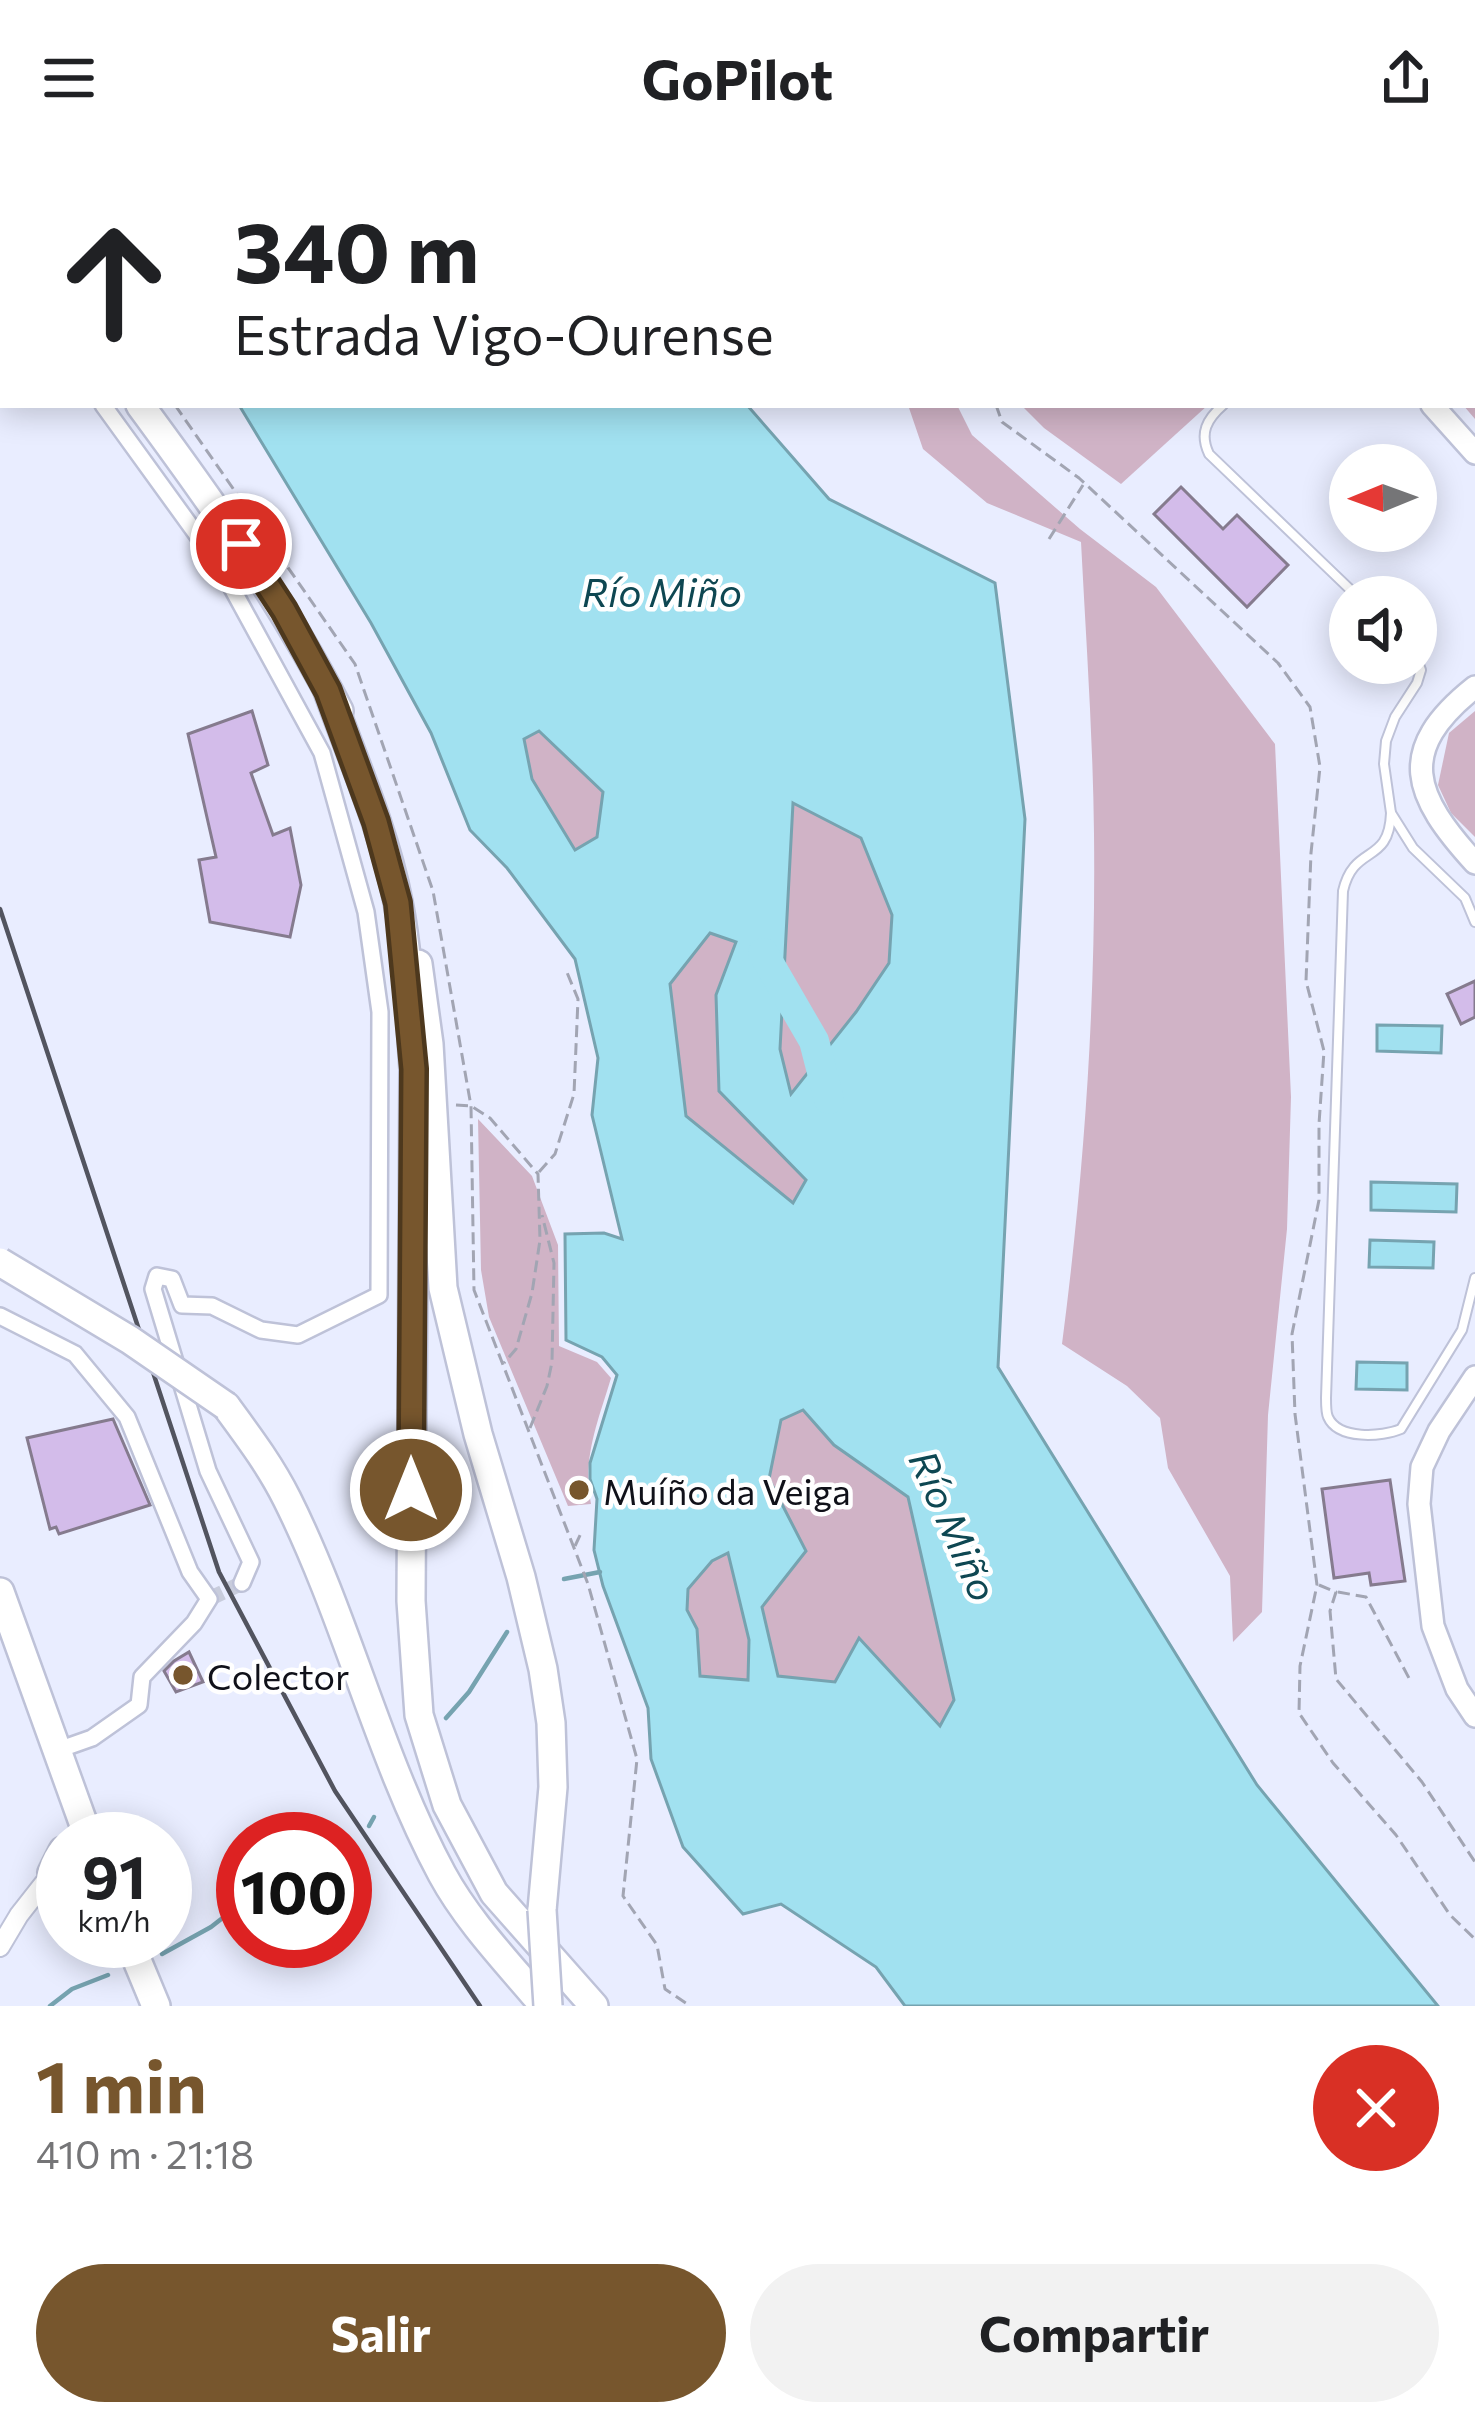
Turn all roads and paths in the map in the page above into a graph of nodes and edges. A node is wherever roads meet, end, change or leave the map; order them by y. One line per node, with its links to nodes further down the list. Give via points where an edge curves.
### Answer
1 (105, 408): 29 (street, via 221,568 322,752 366,912 380,1012 380,1295 298,1335 261,1330 212,1306 182,1305 172,1279 157,1276 153,1289 208,1471 250,1562)
2 (142, 408): 12 (highway, via 284,610)
3 (998, 408): 7 (path, via 1002,422)
4 (1219, 408): 9 (lane, via 1205,429 1209,454)
5 (1435, 408): 6 (main road)
6 (1475, 453)
7 (1084, 483): 8 (path); 30 (path, via 1278,663 1310,706 1320,767 1306,981 1324,1051 1319,1201 1292,1334)
8 (1049, 539)
9 (1336, 576)
10 (1416, 684): 13 (lane, via 1386,741)
11 (1475, 687): 14 (main road, via 1428,740 1420,770 1428,801)
12 (328, 691): 45 (highway, bridge, via 370,772 401,864 429,1044 443,1288 543,1669 553,1787); 46 (highway, via 398,903 408,992 411,1601 419,1715 447,1805 494,1892)
13 (1391, 813): 15 (lane, via 1413,848 1465,898); 21 (lane, via 1386,842 1347,872 1343,890 1331,1424 1366,1434 1401,1429 1462,1330)
14 (1475, 863)
15 (1475, 922)
16 (566, 970): 18 (path, via 578,999 574,1094 555,1154)
17 (448, 1104): 18 (path, via 490,1118)
18 (538, 1174): 19 (path)
19 (539, 1205): 23 (path, via 532,1293 516,1349); 25 (path, via 554,1263 552,1361)
20 (0, 1262): 45 (highway, bridge, via 226,1406 253,1442 286,1497 444,1877)
21 (1475, 1278)
22 (0, 1316): 35 (street, via 75,1354 128,1418 190,1572 209,1599 142,1677 139,1705 92,1738)
23 (503, 1364)
24 (1475, 1377): 34 (main road, via 1422,1467 1419,1504 1433,1627)
25 (529, 1430)
26 (582, 1531): 27 (path)
27 (574, 1548)
28 (579, 1560): 47 (path, via 637,1759 623,1896 657,1945 665,1989)
29 (242, 1583)
30 (1317, 1585): 32 (path); 41 (path, via 1299,1713)
31 (0, 1592): 35 (highway)
32 (1336, 1592): 33 (path, via 1366,1597); 39 (path, via 1336,1679 1422,1782)
33 (1410, 1680)
34 (1475, 1716)
35 (58, 1750): 36 (highway)
36 (72, 1789): 37 (highway); 38 (highway)
37 (69, 1812)
38 (80, 1812)
39 (1475, 1862)
40 (36, 1893): 42 (street)
41 (1475, 1939)
42 (0, 1947)
43 (140, 1968): 44 (highway)
44 (155, 2006)
45 (544, 2006)
46 (593, 2006)
47 (690, 2006)

